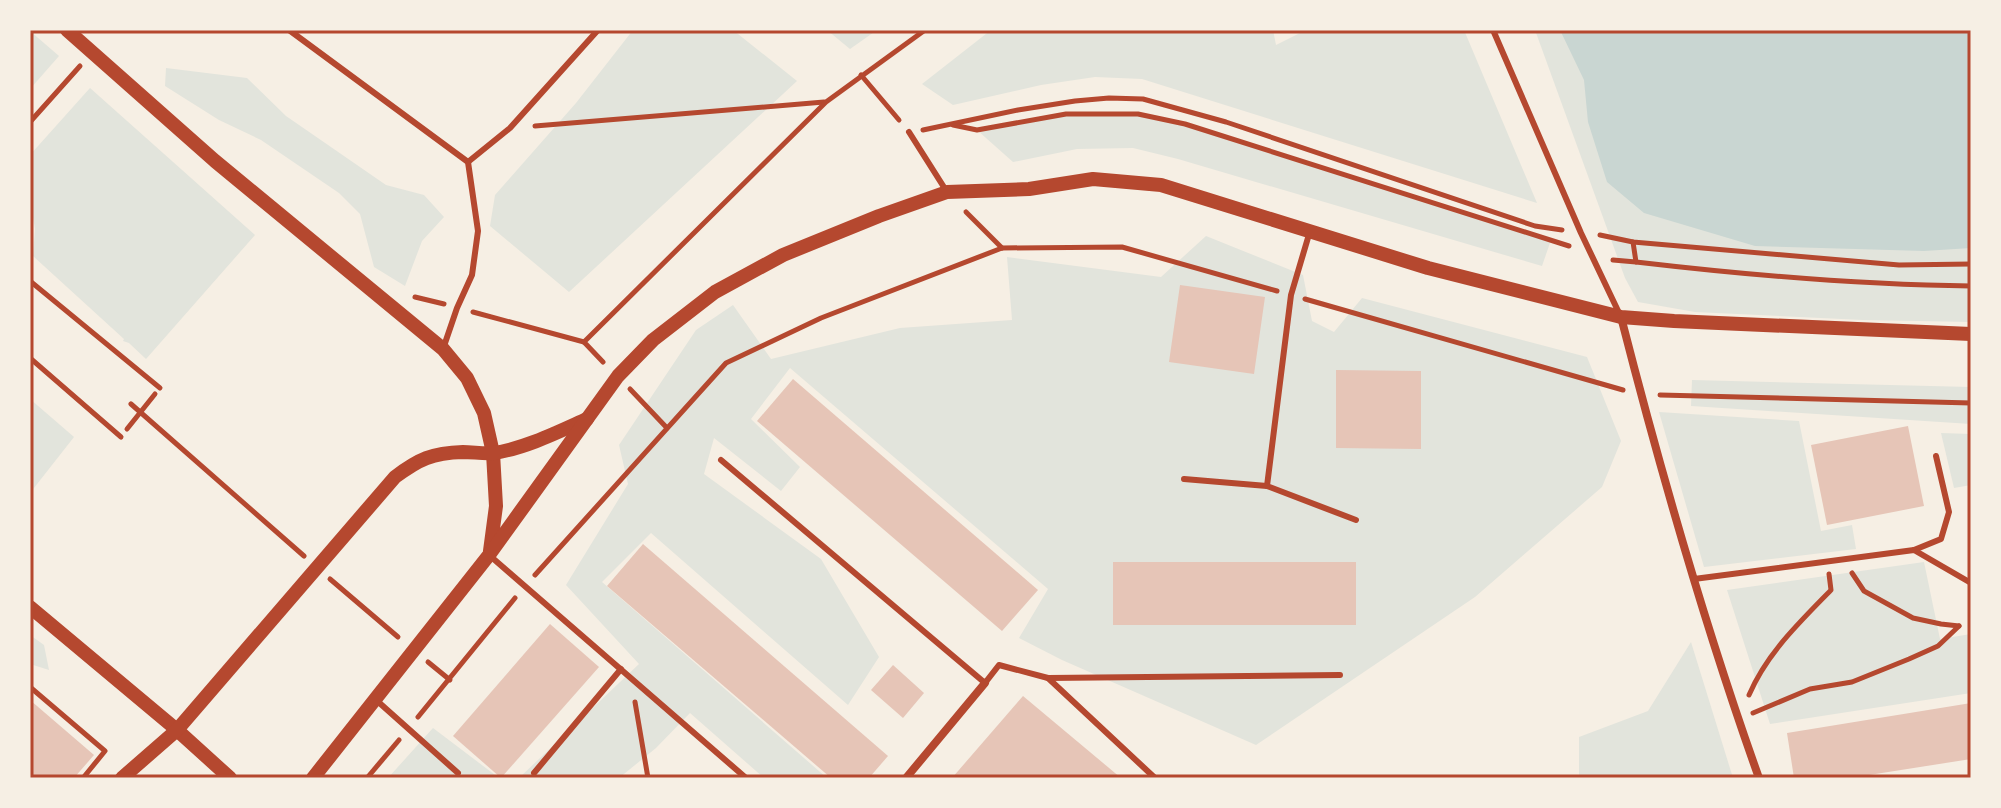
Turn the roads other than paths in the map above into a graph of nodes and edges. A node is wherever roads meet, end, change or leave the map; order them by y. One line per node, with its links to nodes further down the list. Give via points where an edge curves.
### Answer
1 (67, 30): 11 (street, via 215,161)
2 (289, 30): 6 (lane)
3 (598, 30): 6 (lane, via 510,128)
4 (1493, 30): 9 (lane)
5 (909, 132): 7 (lane)
6 (468, 162): 11 (lane, via 478,231 472,275)
7 (947, 192): 8 (street, via 1029,189 1093,179 1161,185); 12 (street, via 783,255 715,292 653,340)
8 (1310, 231): 9 (street, via 1428,268); 17 (lane, via 1291,295)
9 (1621, 317): 10 (street); 21 (street)
10 (1971, 334)
11 (443, 349): 13 (street, via 467,378 484,413)
12 (587, 418): 13 (street); 20 (street)
13 (493, 453): 20 (street, via 496,506); 29 (street, via 438,454 416,461 395,477)
14 (1936, 456): 19 (lane, via 1949,512 1941,539)
15 (721, 460): 27 (lane)
16 (1184, 479): 17 (lane)
17 (1267, 486): 18 (lane)
18 (1356, 520)
19 (1914, 550): 21 (lane); 22 (lane)
20 (489, 555): 24 (lane); 28 (street)
21 (1694, 579): 38 (street)
22 (1971, 583)
23 (30, 607): 29 (street)
24 (621, 669): 31 (lane); 35 (lane)
25 (1340, 675): 26 (lane)
26 (1048, 678): 27 (lane, via 999,665); 37 (lane)
27 (985, 683): 36 (street)
28 (375, 699): 30 (lane); 34 (street)
29 (177, 730): 32 (street); 33 (street)
30 (458, 773)
31 (534, 773)
32 (122, 778)
33 (230, 778)
34 (313, 778)
35 (746, 778)
36 (906, 778)
37 (1155, 778)
38 (1759, 778)

